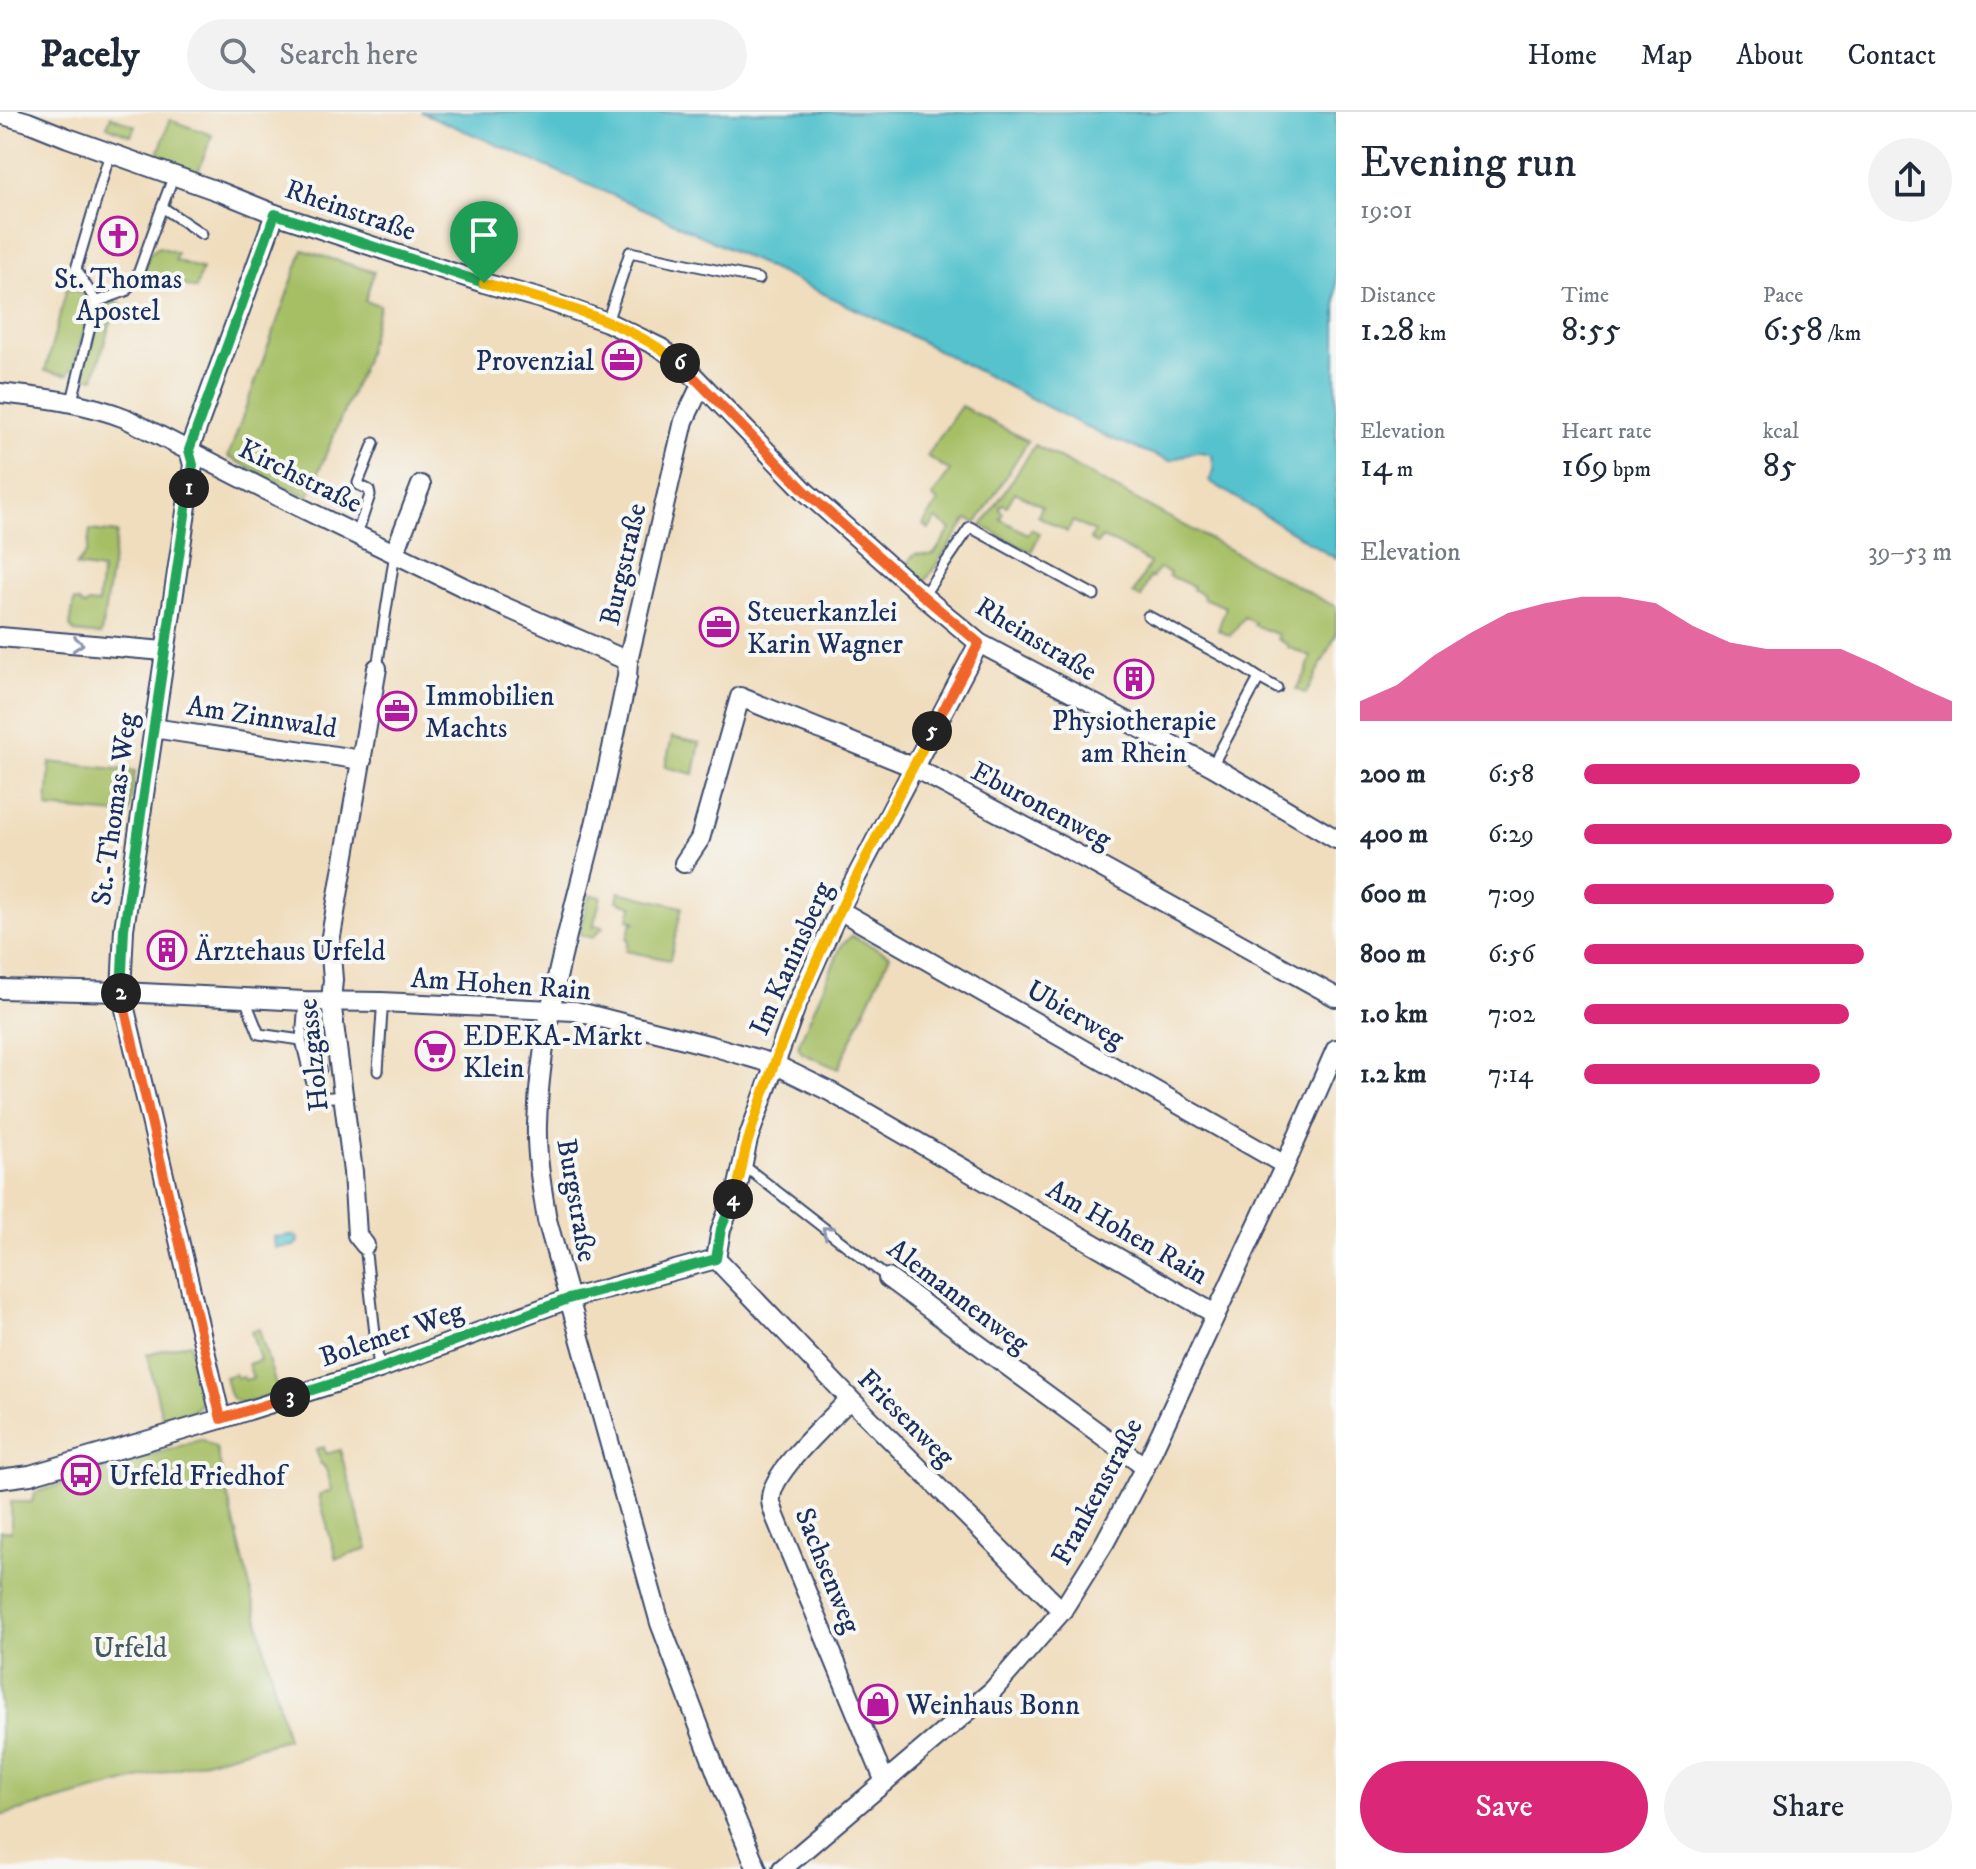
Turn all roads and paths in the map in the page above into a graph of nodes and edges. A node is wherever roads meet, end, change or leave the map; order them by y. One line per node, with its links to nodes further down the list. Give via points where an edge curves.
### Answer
1 (0, 114): 2 (street, Rheinstraße)
2 (110, 153): 3 (street, Rheinstraße); 8 (lane, via 76,269)
3 (174, 175): 4 (lane); 5 (street, Rheinstraße)
4 (162, 207): 6 (lane); 8 (lane, via 138,274 126,291)
5 (275, 214): 9 (street, Rheinstraße); 14 (street, St.-Thomas-Weg)
6 (202, 234)
7 (759, 279): 9 (lane, via 630,252)
8 (96, 302): 12 (lane)
9 (607, 322): 10 (street, Rheinstraße, via 661,348)
10 (701, 385): 19 (street, Rheinstraße, via 806,492); 24 (street, Burgstraße, via 684,421)
11 (0, 393): 12 (street, Kirchstraße)
12 (72, 401): 14 (street, Kirchstraße, via 125,418)
13 (374, 443): 16 (lane, via 358,483 370,495)
14 (189, 450): 16 (street, Kirchstraße); 23 (street, St.-Thomas-Weg, via 193,465)
15 (421, 485): 17 (street)
16 (357, 534): 17 (street, Kirchstraße)
17 (395, 552): 24 (street, Kirchstraße); 25 (lane)
18 (1094, 595): 19 (lane, via 970,527)
19 (923, 596): 22 (street, Rheinstraße)
20 (1148, 616): 26 (lane)
21 (0, 637): 23 (street, one-way to 23)
22 (979, 643): 30 (street, Rheinstraße); 31 (street, Im Kaninsberg)
23 (164, 651): 28 (street, St.-Thomas-Weg)
24 (628, 661): 42 (street, Burgstraße, via 598,813)
25 (377, 668): 29 (street, Holzgasse)
26 (1259, 678): 27 (lane); 30 (lane)
27 (1277, 688)
28 (153, 728): 29 (street, Am Zinnwald); 36 (street, St.-Thomas-Weg, via 124,929)
29 (362, 760): 40 (street, Holzgasse, via 330,942)
30 (1212, 766): 32 (street, Rheinstraße)
31 (913, 767): 33 (street, Eburonenweg, via 740,697 700,839); 34 (street, Im Kaninsberg); 37 (street, Eburonenweg)
32 (1336, 839)
33 (684, 863)
34 (839, 910): 45 (street, Im Kaninsberg); 51 (street, Ubierweg)
35 (0, 989): 36 (street, Am Hohen Rain)
36 (121, 992): 38 (street, Am Hohen Rain); 59 (street, St.-Thomas-Weg)
37 (1336, 997)
38 (245, 999): 39 (street, Am Hohen Rain); 43 (lane, via 259,1034)
39 (304, 1001): 40 (street, Am Hohen Rain); 43 (lane)
40 (331, 1001): 41 (street, Am Hohen Rain); 49 (street, Holzgasse)
41 (381, 1002): 42 (street, Am Hohen Rain); 48 (lane)
42 (549, 1011): 45 (street, Am Hohen Rain, via 575,1011); 55 (street, Burgstraße, via 540,1068 540,1178)
43 (301, 1040): 46 (lane)
44 (1336, 1049): 51 (street, Frankenstraße)
45 (774, 1064): 50 (street, Im Kaninsberg); 56 (street, Am Hohen Rain)
46 (307, 1065): 47 (lane); 49 (lane, via 318,1094)
47 (321, 1069)
48 (378, 1071)
49 (343, 1096): 52 (street, Holzgasse, via 357,1235)
50 (742, 1165): 53 (street, Im Kaninsberg); 54 (lane, Alemannenweg, one-way to 50)
51 (1285, 1165): 56 (street, Frankenstraße)
52 (365, 1245): 57 (lane)
53 (716, 1259): 55 (street); 58 (street, Friesenweg)
54 (888, 1278): 60 (street, Alemannenweg)
55 (568, 1299): 57 (street, Bolemer Weg); 64 (street, Burgstraße, via 660,1623)
56 (1215, 1314): 60 (street, Frankenstraße)
57 (379, 1369): 59 (street, Bolemer Weg)
58 (850, 1399): 62 (street, Friesenweg); 63 (street, Sachsenweg, via 776,1480 770,1499)
59 (221, 1419): 61 (street, Bolemer Weg)
60 (1145, 1467): 62 (street, Frankenstraße)
61 (0, 1479)
62 (1062, 1611): 63 (street, Frankenstraße, via 993,1690)
63 (885, 1782): 65 (street, Frankenstraße)
64 (757, 1869)
65 (782, 1869)

